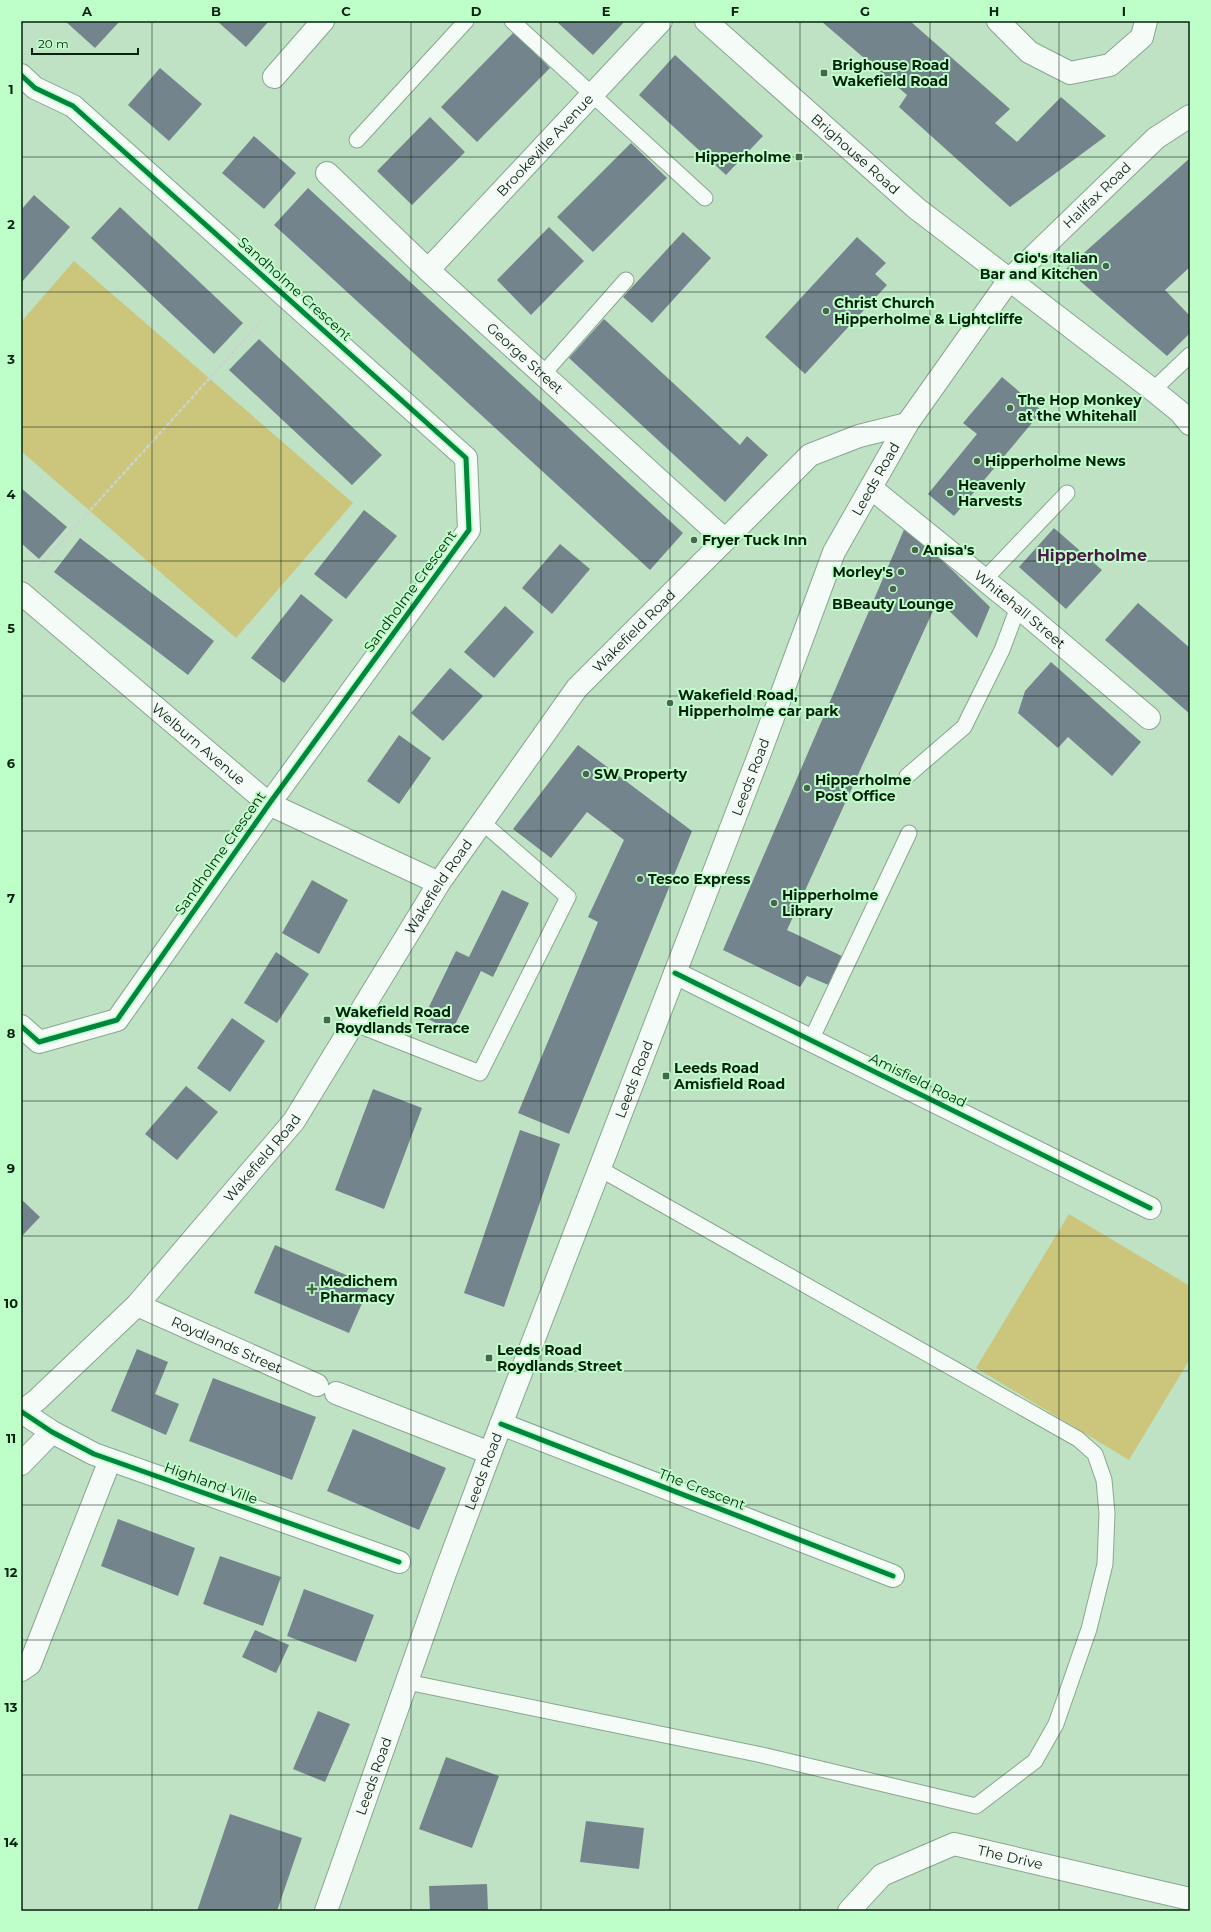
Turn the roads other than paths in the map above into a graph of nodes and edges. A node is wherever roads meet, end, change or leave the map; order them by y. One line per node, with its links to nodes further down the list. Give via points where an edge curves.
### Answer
1 (323, 21): 8 (main road)
2 (466, 21): 12 (lane)
3 (512, 21): 10 (lane)
4 (661, 21): 10 (main road, Brookeville Avenue)
5 (706, 21): 17 (main road, Brighouse Road, via 916,208)
6 (998, 21): 7 (main road, via 1029,52 1070,73 1110,65 1142,37)
7 (1146, 21)
8 (274, 77)
9 (26, 88): 31 (main road, Sandholme Crescent, via 72,106 466,458 469,530)
10 (591, 95): 14 (lane); 15 (main road, Brookeville Avenue)
11 (1190, 116): 17 (main road, Halifax Road, via 1156,138)
12 (357, 140)
13 (327, 173): 15 (main road, George Street)
14 (705, 198)
15 (428, 270): 19 (main road, George Street)
16 (626, 280): 19 (lane)
17 (1009, 280): 20 (main road, Brighouse Road); 21 (main road, Leeds Road)
18 (1190, 355): 20 (lane)
19 (543, 374): 25 (main road, George Street)
20 (1153, 390): 22 (main road, Brighouse Road, via 1180,412)
21 (907, 424): 23 (main road, Leeds Road); 25 (main road, Wakefield Road, via 859,436 810,455)
22 (1190, 424)
23 (871, 488): 26 (main road, Whitehall Street); 35 (main road, Leeds Road, via 834,552)
24 (1067, 493): 26 (lane)
25 (725, 540): 32 (main road, Wakefield Road, via 577,688)
26 (984, 580): 28 (main road, Whitehall Street)
27 (21, 593): 31 (main road, Welburn Avenue)
28 (1018, 607): 29 (main road, Whitehall Street); 30 (lane, via 1002,650 964,727)
29 (1149, 718)
30 (907, 776)
31 (269, 804): 34 (main road, Welburn Avenue); 37 (main road, Sandholme Crescent, via 117,1020 38,1042)
32 (482, 822): 34 (main road, Wakefield Road); 36 (lane, via 568,897 480,1073)
33 (909, 833): 38 (lane)
34 (439, 883): 36 (main road, Wakefield Road)
35 (675, 973): 38 (main road, Amisfield Road); 39 (main road, Leeds Road)
36 (353, 1023): 41 (main road, Wakefield Road, via 294,1121)
37 (21, 1026)
38 (811, 1040): 40 (main road, Amisfield Road)
39 (600, 1169): 45 (main road, Leeds Road); 53 (lane, via 1078,1439 1095,1454 1104,1480 1107,1513 1105,1564 1089,1629 1056,1724 1035,1761 976,1806 762,1755)
40 (1150, 1208)
41 (137, 1305): 42 (main road, Roydlands Street); 44 (main road, Wakefield Road, via 37,1400)
42 (317, 1385)
43 (336, 1394): 47 (main road)
44 (21, 1412): 46 (main road, Highland Ville)
45 (501, 1424): 47 (main road, Leeds Road); 51 (main road, The Crescent)
46 (52, 1432): 48 (main road, Highland Ville); 49 (main road)
47 (490, 1453): 53 (main road, Leeds Road)
48 (110, 1460): 50 (main road, Highland Ville); 52 (main road, via 30,1664)
49 (21, 1464)
50 (399, 1562)
51 (894, 1576)
52 (21, 1670)
53 (407, 1682): 55 (main road, Leeds Road)
54 (1190, 1899): 56 (main road, The Drive, via 954,1844 882,1875)
55 (326, 1911)
56 (848, 1911)

